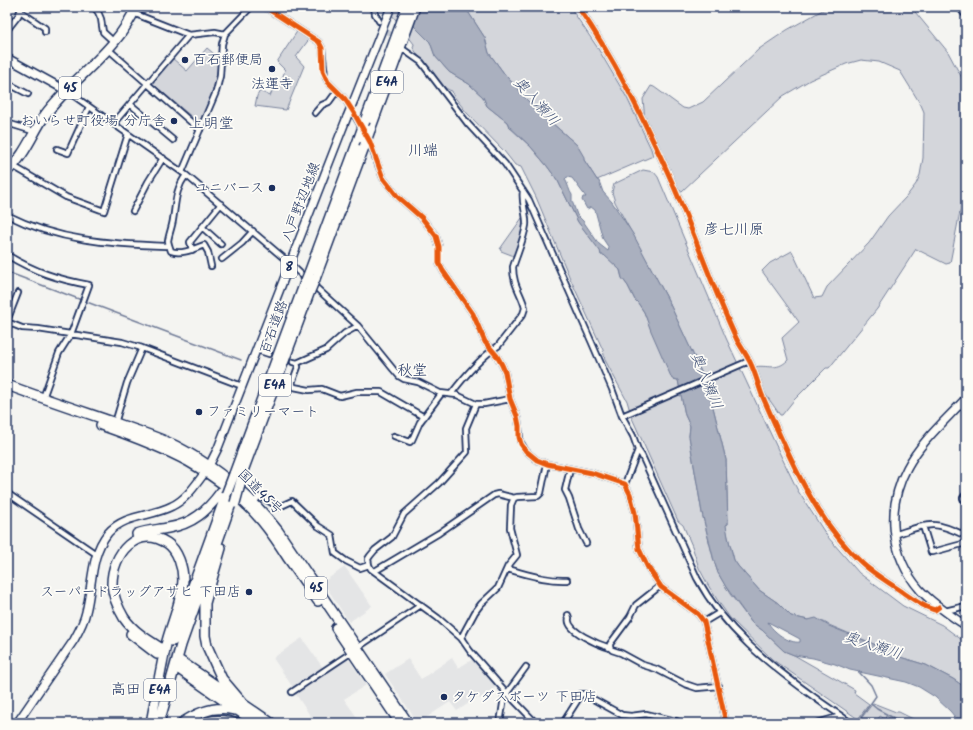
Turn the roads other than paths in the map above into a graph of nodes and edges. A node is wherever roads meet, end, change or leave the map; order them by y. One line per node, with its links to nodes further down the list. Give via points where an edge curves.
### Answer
1 (94, 7): 19 (street)
2 (252, 7): 17 (street)
3 (265, 7): 25 (street, via 319,42 325,76)
4 (374, 7): 13 (street)
5 (407, 7): 15 (highway, 百石道路 / E4A)
6 (414, 7): 15 (highway, 百石道路 / E4A)
7 (578, 7): 63 (street, via 625,84 668,172)
8 (960, 7): 12 (main road)
9 (21, 9): 14 (street); 16 (street, via 45,28)
10 (134, 10): 18 (street); 19 (highway, 45, via 125,28)
11 (389, 10): 51 (main road, 八戸野辺地線 / 8, bridge)
12 (966, 14)
13 (379, 21)
14 (7, 30)
15 (402, 31): 53 (highway, 百石道路 / E4A, bridge, via 365,121); 53 (highway, 百石道路 / E4A, bridge, via 364,147)
16 (45, 32)
17 (225, 34): 18 (street, via 215,32); 32 (street, via 216,92)
18 (189, 35): 23 (street)
19 (111, 46): 23 (street); 24 (highway, 45)
20 (404, 50): 40 (street, via 421,62 468,124 505,164)
21 (7, 58): 24 (main road)
22 (7, 82): 26 (street)
23 (148, 83): 27 (street); 32 (street)
24 (66, 91): 28 (street); 33 (highway, 45)
25 (337, 91): 29 (street, via 329,102); 61 (street, via 360,122 383,178 436,236 439,263 474,314 485,342)
26 (28, 94)
27 (130, 104): 31 (street); 35 (street)
28 (89, 107): 31 (street); 36 (street, via 68,153)
29 (315, 113)
30 (7, 123): 33 (street)
31 (113, 124): 34 (street)
32 (200, 130): 39 (street)
33 (36, 132): 38 (highway, 45, via 27,148)
34 (128, 134): 37 (street); 38 (street, via 104,211 66,197)
35 (174, 140)
36 (57, 149)
37 (163, 158): 39 (street); 42 (street)
38 (10, 168)
39 (184, 173): 41 (street); 47 (street, via 175,198)
40 (523, 191): 61 (street, via 526,223 513,273 517,292 525,308 518,321); 73 (street)
41 (221, 204): 44 (street); 45 (street)
42 (133, 211)
43 (7, 215): 47 (street, via 46,231 81,240)
44 (202, 226): 46 (street); 48 (street, via 190,242)
45 (253, 231): 50 (street); 51 (street)
46 (221, 244)
47 (169, 245): 48 (street, via 172,252)
48 (192, 250): 52 (street, via 204,245)
49 (7, 255): 58 (street, via 52,277 89,285)
50 (222, 259)
51 (290, 264): 57 (street); 60 (main road, 八戸野辺地線 / 8)
52 (211, 266)
53 (312, 276): 54 (highway, 百石道路 / E4A, bridge)
54 (307, 288): 81 (highway, E4A, via 252,445); 81 (highway, 百石道路 / E4A, via 238,462)
55 (18, 293): 56 (street)
56 (7, 321): 58 (street, via 22,328)
57 (358, 326): 67 (street, via 399,376); 74 (street, via 345,333 326,350 295,363 298,367 292,383 294,387 322,389 340,396 358,392 381,392)
58 (71, 334): 59 (street, via 122,342); 69 (street, via 59,352)
59 (142, 348): 65 (street); 75 (street)
60 (257, 350): 62 (street); 65 (main road, 八戸野辺地線 / 8)
61 (492, 350): 68 (street); 71 (street, via 505,372)
62 (269, 354)
63 (747, 361): 73 (street); 102 (street, via 790,455 821,513 836,534 877,575 932,610)
64 (7, 386): 69 (highway, 国道45号 / 45)
65 (242, 386): 79 (main road, 八戸野辺地線 / 8)
66 (7, 391): 79 (highway, 国道45号 / 45, via 157,446)
67 (441, 394): 68 (street); 74 (street)
68 (451, 394): 72 (street, via 462,396)
69 (43, 398): 75 (highway, 国道45号 / 45)
70 (966, 398): 90 (main road, via 928,439 907,467 894,506)
71 (510, 399): 72 (street); 78 (street, via 517,416 520,441 526,451)
72 (476, 404): 95 (street, via 466,428 467,452 404,514 392,537 370,556)
73 (623, 415): 77 (street)
74 (424, 417): 76 (street, via 410,442)
75 (114, 423): 79 (highway, 国道45号 / 45, via 175,446)
76 (394, 436)
77 (638, 450): 82 (street); 103 (street, via 697,578)
78 (546, 464): 80 (street); 86 (street, via 541,493 538,496)
79 (208, 469): 87 (highway, 国道45号 / 45, via 227,478); 94 (main road, 八戸野辺地線, via 190,492 172,507 130,518 118,524 105,537); 109 (highway, 国道45号 / 45, via 262,521)
80 (570, 469): 82 (street); 92 (street, via 565,490)
81 (237, 477): 85 (highway, bridge); 85 (highway)
82 (625, 484): 99 (street, via 635,513 639,549)
83 (7, 493): 94 (street)
84 (966, 494): 88 (street, via 963,498)
85 (228, 498): 110 (highway, E4A); 115 (highway, via 205,603 204,636 222,679); 118 (highway, via 210,506 190,522 139,533 118,548 112,559 108,592 116,615 137,640 158,651 124,618 114,596 114,571 123,549 142,538 154,537 170,544 181,565 181,592 166,645)
86 (514, 498): 96 (street, via 510,509 510,528 517,555); 97 (street, via 494,495 440,533)
87 (254, 502): 95 (street, via 262,497 279,507 292,501 318,526 332,535 334,550 338,556 360,568); 109 (highway, 国道45号 / 45, via 278,531)
88 (966, 502)
89 (923, 526): 90 (street); 91 (street, via 941,525); 93 (street, via 931,552)
90 (894, 535): 102 (main road, via 906,570 920,590)
91 (966, 536)
92 (586, 543)
93 (966, 543)
94 (96, 554): 117 (main road, 八戸野辺地線, via 82,625)
95 (369, 564): 97 (street)
96 (507, 568): 98 (street, via 542,578); 107 (street, via 498,588 475,612)
97 (375, 571): 100 (street)
98 (567, 580)
99 (660, 586): 105 (street, via 698,614); 108 (street, via 636,606 610,644)
100 (421, 605): 107 (street); 109 (street)
101 (966, 606): 102 (street)
102 (942, 609): 106 (main road)
103 (719, 613): 105 (street); 116 (street, via 773,666)
104 (568, 615): 108 (street, via 569,625 580,634)
105 (704, 622): 112 (street)
106 (966, 626)
107 (461, 638): 114 (street)
108 (610, 648): 112 (street, via 685,684 697,688)
109 (355, 650): 113 (street); 125 (highway, 国道45号 / 45); 126 (highway, 国道45号 / 45)
110 (175, 662): 115 (highway); 118 (highway, E4A); 119 (highway, E4A)
111 (526, 667): 114 (street)
112 (719, 686): 131 (street)
113 (292, 692)
114 (506, 692): 127 (street); 128 (street)
115 (241, 708): 120 (highway, via 212,709); 123 (highway); 124 (highway)
116 (841, 716): 132 (street); 133 (street)
117 (17, 723)
118 (151, 723)
119 (159, 723)
120 (182, 723)
121 (200, 723): 122 (street, via 212,718 221,718)
122 (241, 723)
123 (256, 723)
124 (271, 723)
125 (400, 723)
126 (408, 723)
127 (500, 723)
128 (536, 723)
129 (563, 723): 130 (street, via 581,694 584,694 622,715 646,714)
130 (681, 723)
131 (726, 723)
132 (817, 723)
133 (851, 723)

